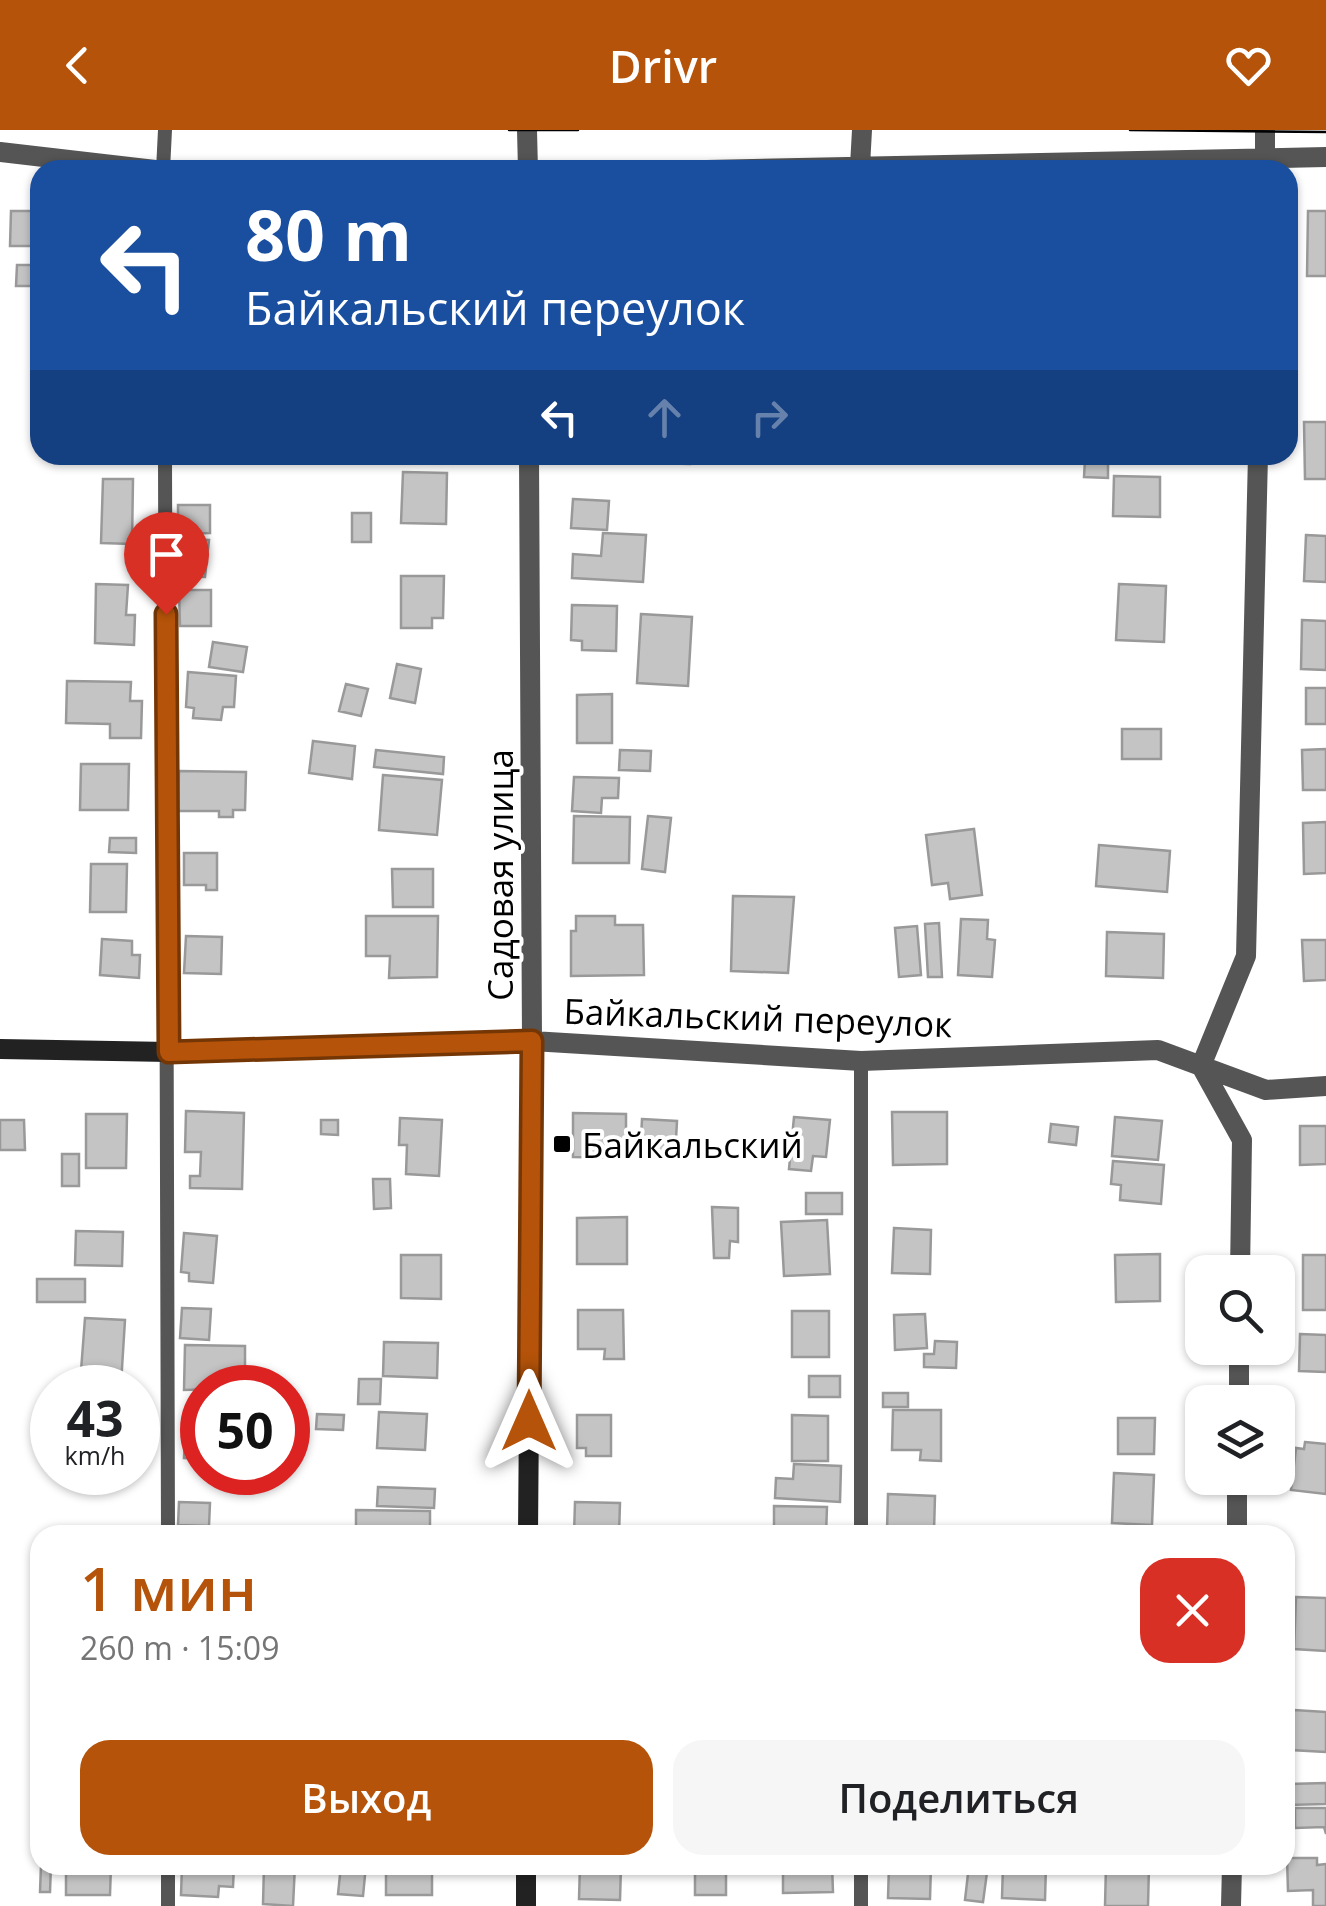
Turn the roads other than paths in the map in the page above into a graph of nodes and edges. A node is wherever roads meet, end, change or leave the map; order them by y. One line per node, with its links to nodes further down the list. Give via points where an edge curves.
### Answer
1 (165, 130): 8 (lane)
2 (528, 130): 9 (street)
3 (862, 130): 10 (street)
4 (1265, 130): 11 (street)
5 (0, 152): 7 (street)
6 (1326, 157): 12 (street)
7 (69, 160)
8 (164, 160)
9 (528, 160)
10 (860, 160)
11 (1265, 160)
12 (1298, 160)
13 (165, 465): 18 (lane)
14 (529, 465): 16 (street, Садовая улица)
15 (1258, 465): 20 (street, via 1246,956)
16 (532, 1041): 18 (main road, Байкальский переулок); 19 (street, Байкальский переулок); 25 (main road, Садовая улица)
17 (0, 1050): 18 (main road, Байкальский переулок)
18 (169, 1052): 24 (lane)
19 (862, 1061): 20 (street, Байкальский переулок, via 1158,1050); 26 (lane)
20 (1200, 1066): 21 (street, Байкальский переулок, via 1266,1090); 22 (street, via 1242,1140)
21 (1326, 1086)
22 (1240, 1255)
23 (1237, 1495): 27 (street)
24 (168, 1525)
25 (528, 1525)
26 (861, 1525)
27 (1236, 1525)
28 (168, 1875): 32 (lane)
29 (526, 1875): 33 (main road)
30 (861, 1875): 34 (lane)
31 (1232, 1875): 35 (street)
32 (168, 1906)
33 (526, 1906)
34 (861, 1906)
35 (1231, 1906)

